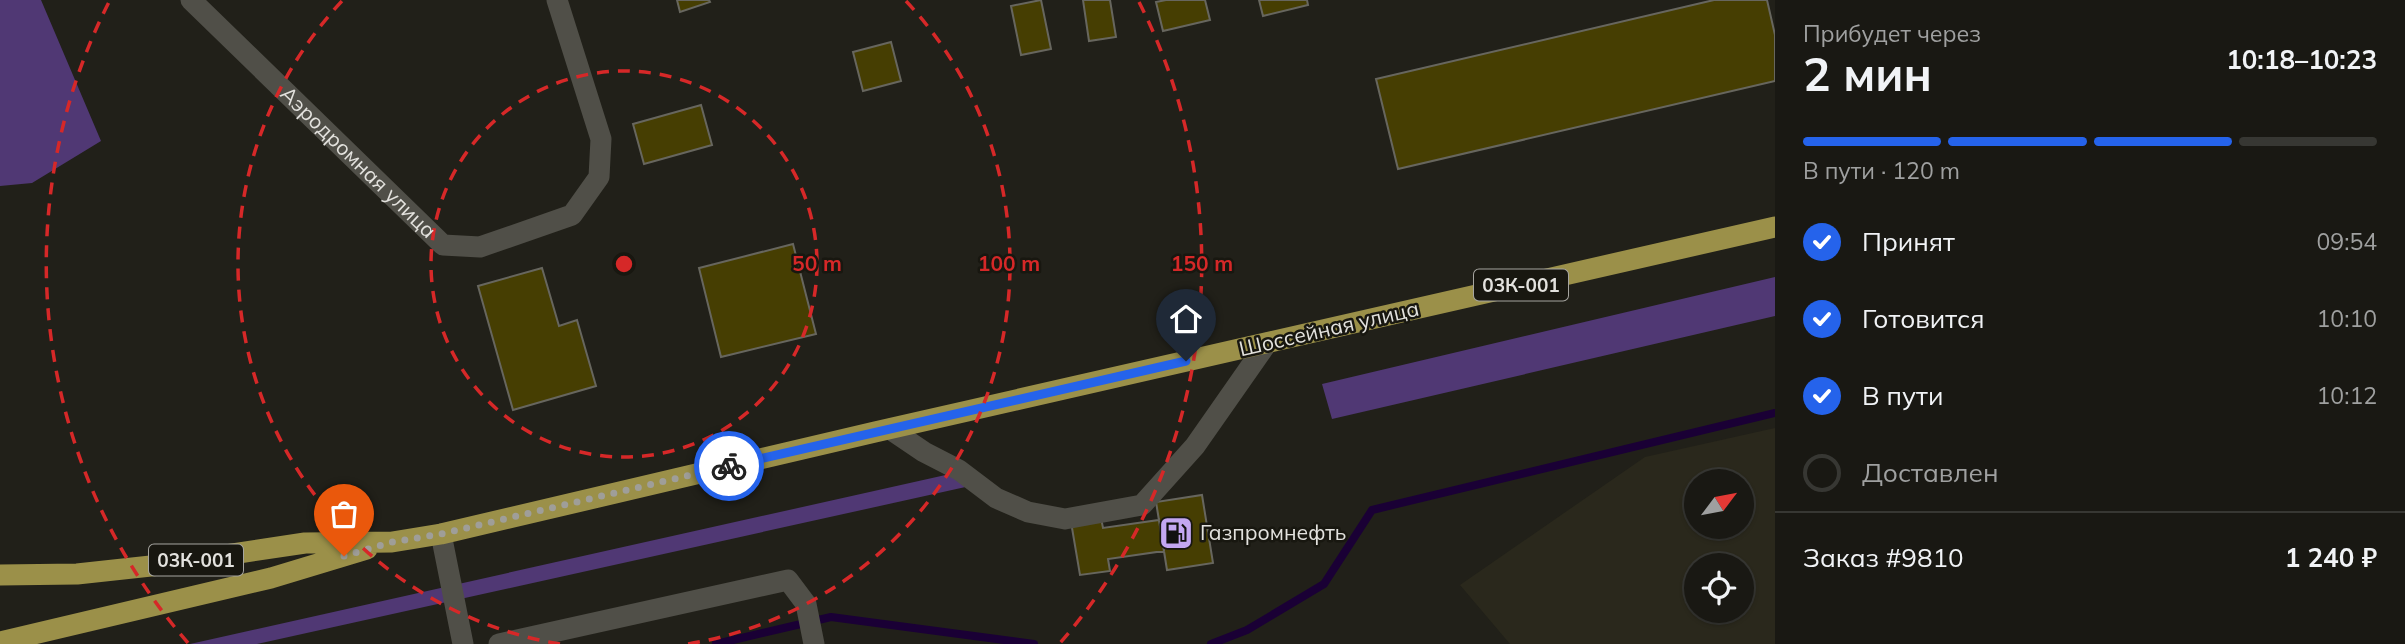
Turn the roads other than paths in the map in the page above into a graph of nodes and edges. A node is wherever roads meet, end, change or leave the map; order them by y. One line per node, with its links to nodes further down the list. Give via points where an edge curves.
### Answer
1 (191, 0): 2 (street, Аэродромная улица, via 443,245 480,247 572,215 599,177 601,139)
2 (557, 0)
3 (1775, 227): 4 (main road, Шоссейная улица / 03К-001)
4 (1267, 343): 5 (main road, Шоссейная улица / 03К-001); 5 (street, via 1195,446 1142,505 1065,519 1028,512 996,498)
5 (890, 429): 6 (main road, Шоссейная улица / 03К-001)
6 (441, 534): 7 (main road, Шоссейная улица / 03К-001); 10 (street)
7 (392, 542): 8 (main road, 03К-001, via 305,543 76,574); 9 (main road, 03К-001, via 271,578)
8 (0, 575)
9 (0, 642)
10 (463, 644)
11 (499, 644): 12 (street, via 788,580 806,604)
12 (814, 644)

